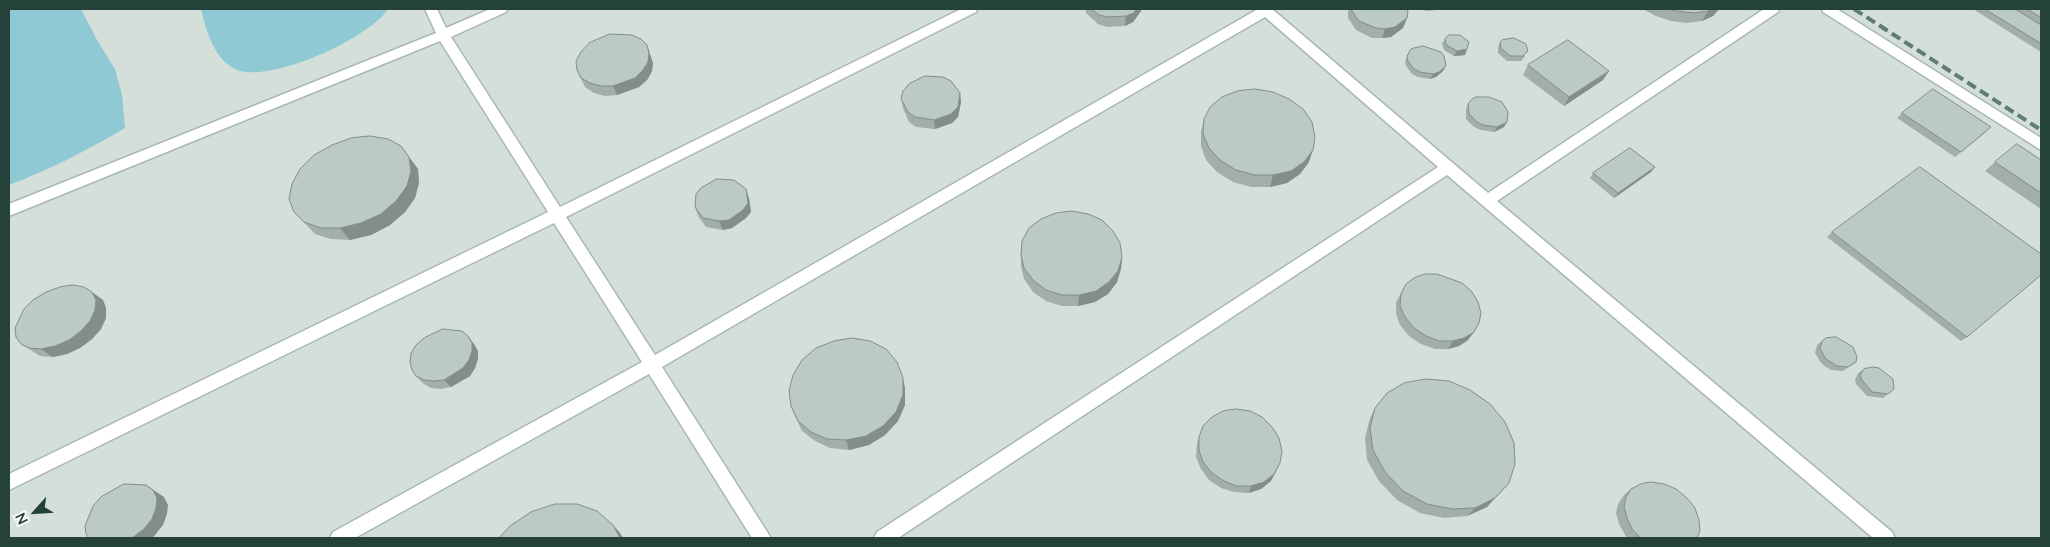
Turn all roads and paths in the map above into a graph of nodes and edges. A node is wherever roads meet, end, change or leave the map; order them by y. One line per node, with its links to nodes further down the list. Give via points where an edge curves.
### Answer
1 (431, 9): 7 (lane)
2 (501, 9): 7 (lane)
3 (970, 9): 12 (lane)
4 (1265, 9): 9 (lane); 13 (lane)
5 (1773, 9): 10 (lane)
6 (1828, 9): 8 (lane)
7 (443, 35): 11 (lane); 12 (lane)
8 (2041, 145)
9 (1448, 167): 10 (lane); 17 (lane)
10 (1487, 201): 18 (lane)
11 (9, 210)
12 (558, 214): 13 (lane); 14 (lane)
13 (651, 365): 15 (lane); 16 (lane)
14 (9, 482)
15 (339, 538)
16 (762, 538)
17 (883, 538)
18 (1886, 538)

